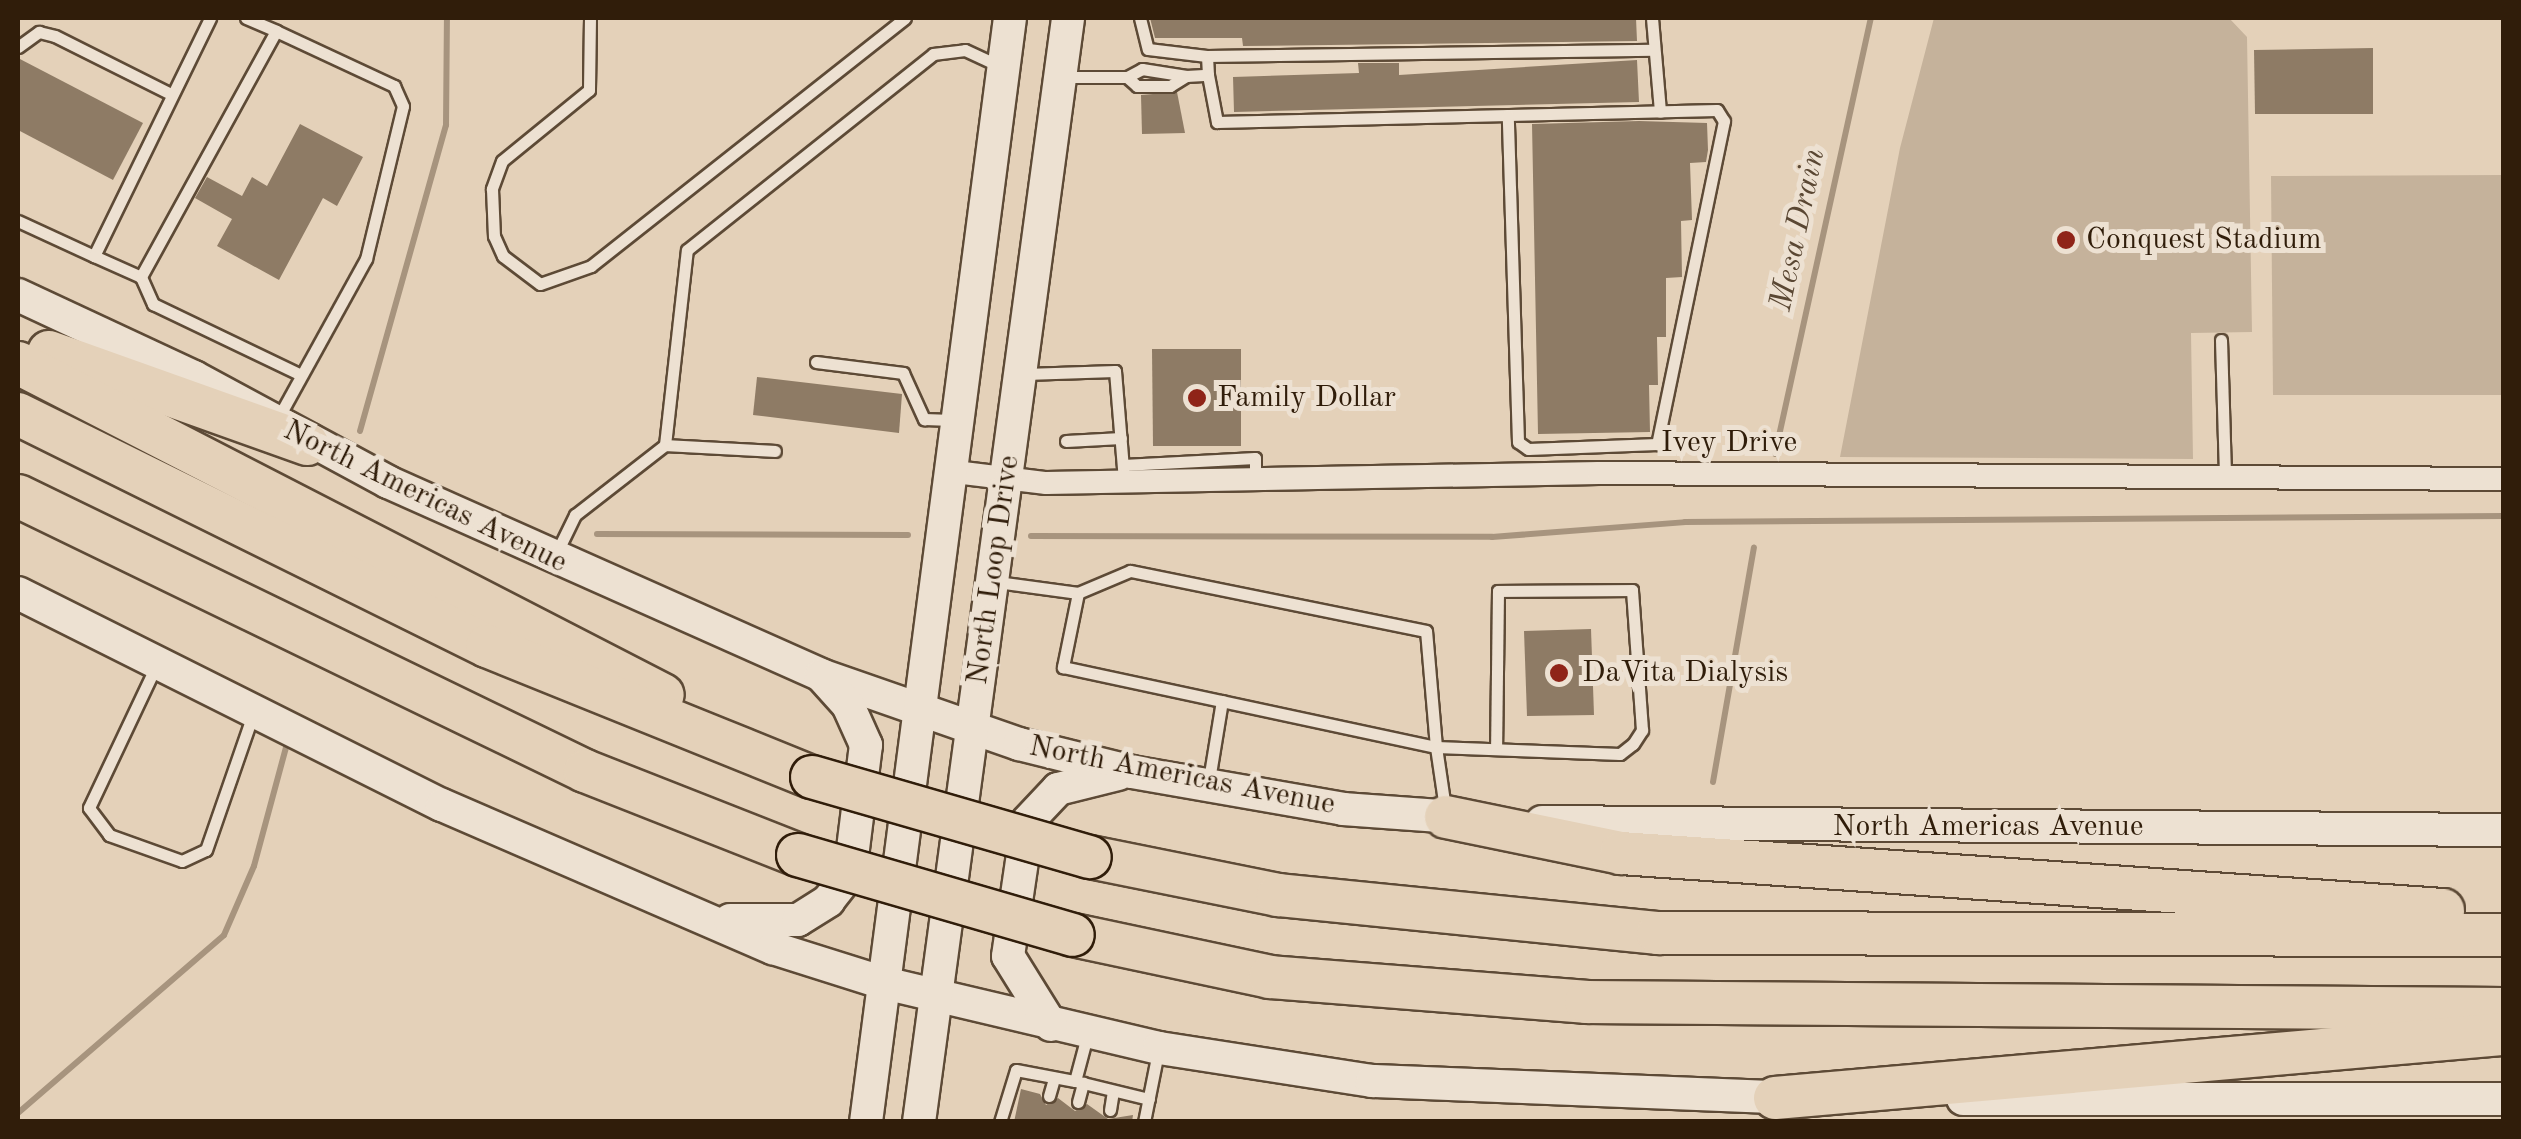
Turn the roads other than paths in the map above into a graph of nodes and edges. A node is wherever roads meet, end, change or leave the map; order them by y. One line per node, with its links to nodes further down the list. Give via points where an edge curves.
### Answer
1 (210, 18): 16 (lane)
2 (246, 18): 9 (lane)
3 (590, 18): 4 (lane, via 589,90 502,161 492,190 494,236 503,256 540,284 591,266)
4 (905, 18)
5 (1010, 18): 13 (main road, North Loop Drive)
6 (1068, 18): 15 (main road, North Loop Drive)
7 (1140, 18): 12 (lane, via 1148,49)
8 (1652, 18): 11 (lane)
9 (276, 31): 21 (lane); 28 (lane, via 394,86 403,106 366,259)
10 (18, 47): 16 (lane, via 39,32)
11 (1654, 50): 12 (lane); 17 (lane)
12 (1207, 56): 14 (lane)
13 (1004, 68): 15 (main road); 30 (main road, North Loop Drive); 34 (lane, via 965,50 933,54 686,250)
14 (1208, 75): 15 (lane, via 1186,76 1170,86 1137,86 1127,77); 18 (lane, via 1217,122)
15 (1060, 77): 27 (main road, North Loop Drive)
16 (169, 93): 20 (lane)
17 (1660, 112): 18 (lane); 18 (lane, via 1718,110 1724,121 1661,441 1528,449 1518,442)
18 (1508, 115)
19 (18, 221): 20 (lane)
20 (94, 256): 21 (lane)
21 (140, 277): 28 (lane, via 153,304)
22 (18, 295): 31 (main road, North Americas Avenue, via 194,377)
23 (18, 340): 31 (highway)
24 (2221, 340): 38 (lane)
25 (816, 362): 30 (lane, via 902,374 924,418)
26 (18, 364): 54 (highway, via 669,698)
27 (1021, 374): 32 (lane, via 1115,371); 39 (main road, North Loop Drive)
28 (301, 375): 31 (lane)
29 (18, 414): 54 (highway, via 487,646)
30 (961, 420): 36 (main road, North Loop Drive)
31 (291, 434): 42 (main road, North Americas Avenue)
32 (1120, 438): 33 (lane); 37 (lane)
33 (1066, 442)
34 (665, 445): 35 (lane); 42 (lane, via 574,514)
35 (774, 451)
36 (955, 472): 39 (street, Ivey Drive); 51 (main road, North Loop Drive)
37 (1124, 473): 38 (street, Ivey Drive, via 1256,479); 39 (street, Ivey Drive)
38 (2225, 477): 40 (street, Ivey Drive)
39 (1006, 478): 43 (main road, North Loop Drive)
40 (2504, 479)
41 (18, 496): 66 (highway, bridge, via 584,771 798,855 1074,935 1270,977 1586,1002)
42 (554, 560): 49 (main road, North Americas Avenue)
43 (992, 581): 45 (lane); 53 (main road, North Loop Drive)
44 (18, 592): 47 (main road)
45 (1078, 593): 50 (lane, via 1063,667); 55 (lane, via 1130,571 1426,630)
46 (18, 606): 47 (main road)
47 (126, 651): 48 (main road)
48 (156, 666): 52 (main road); 52 (lane, via 89,808 108,835 182,861 206,850)
49 (821, 675): 51 (main road, North Americas Avenue); 62 (main road, via 848,706 866,746 850,872 828,901 798,920)
50 (1222, 701): 55 (lane); 58 (lane)
51 (922, 710): 53 (main road, North Americas Avenue); 64 (main road, North Loop Drive)
52 (252, 714): 62 (main road)
53 (973, 729): 57 (main road, North Americas Avenue); 65 (main road, North Loop Drive)
54 (738, 746): 63 (highway, bridge, via 812,777 1090,856 1278,895 1658,933)
55 (1436, 747): 56 (lane); 59 (lane)
56 (1496, 749): 56 (lane, via 1498,591 1632,590 1642,730 1633,744 1620,754)
57 (1132, 772): 58 (main road, North Americas Avenue); 67 (main road, via 1058,789 1028,821 1008,956)
58 (1208, 787): 59 (main road, North Americas Avenue)
59 (1446, 817): 60 (main road, North Americas Avenue, via 1660,826); 61 (highway, via 1621,853)
60 (2504, 830)
61 (2504, 914)
62 (706, 919): 64 (main road)
63 (2504, 935)
64 (884, 983): 65 (main road); 80 (main road, North Loop Drive)
65 (936, 994): 67 (main road); 81 (main road, North Loop Drive)
66 (2504, 1009)
67 (1050, 1026): 68 (main road)
68 (1088, 1033): 70 (main road); 72 (lane)
69 (2504, 1034): 75 (highway)
70 (1159, 1048): 75 (main road, via 1468,1089); 76 (lane)
71 (1054, 1078): 72 (lane); 74 (lane); 82 (lane, via 1016,1070)
72 (1079, 1082): 73 (lane); 78 (lane)
73 (1114, 1091): 76 (lane); 79 (lane)
74 (1049, 1096)
75 (1775, 1098): 77 (main road)
76 (1148, 1100): 83 (lane)
77 (2504, 1100)
78 (1078, 1102)
79 (1110, 1110)
80 (866, 1122)
81 (919, 1122)
82 (1000, 1122)
83 (1144, 1122)

